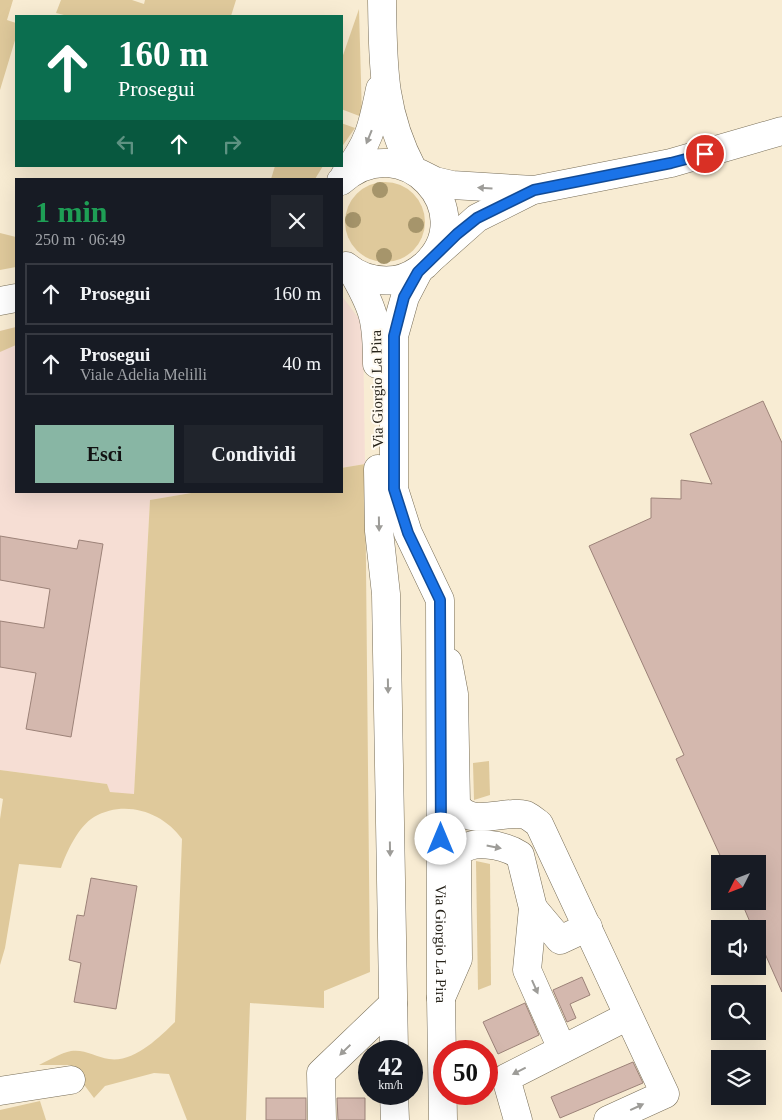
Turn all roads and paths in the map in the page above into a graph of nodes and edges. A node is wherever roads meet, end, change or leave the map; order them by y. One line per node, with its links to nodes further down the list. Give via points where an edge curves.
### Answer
1 (382, 0): 2 (main road)
2 (383, 73): 4 (main road, via 392,123 401,147); 5 (main road, one-way to 5, via 372,130 364,149)
3 (782, 131): 7 (main road, via 671,163)
4 (416, 171): 6 (main road, via 383,162 354,170); 7 (main road, one-way to 4, via 452,184); 9 (main road, via 433,187 441,203 444,222 441,241)
5 (343, 179)
6 (343, 179)
7 (534, 190): 9 (main road, via 477,218)
8 (344, 265): 9 (main road, via 367,279 385,281 402,279); 16 (main road, Via Giorgio La Pira, one-way to 16, via 369,301 377,328 379,531 387,604)
9 (425, 265): 12 (main road, Via Giorgio La Pira, via 404,297 394,336 394,489 408,533 440,600)
10 (15, 298): 11 (main road)
11 (0, 301)
12 (441, 621): 14 (main road, via 454,694 456,804 464,814 525,815 539,824); 15 (main road, Via Giorgio La Pira)
13 (533, 908): 14 (main road, via 560,940); 15 (main road, one-way to 13, via 458,958 456,855 461,848 477,844 520,855); 19 (main road, one-way to 19, via 527,970)
14 (588, 927): 17 (main road)
15 (441, 998): 25 (main road, Via Giorgio La Pira)
16 (393, 1004): 18 (main road, Via Giorgio La Pira); 23 (main road, one-way to 23, via 321,1073)
17 (628, 1016): 19 (main road); 27 (main road, one-way to 17, via 665,1094)
18 (394, 1040)
19 (562, 1050): 26 (main road, one-way to 26, via 506,1078)
20 (71, 1080): 21 (main road)
21 (0, 1091)
22 (394, 1105): 24 (main road)
23 (322, 1120)
24 (395, 1120)
25 (443, 1120)
26 (518, 1120)
27 (608, 1120)

